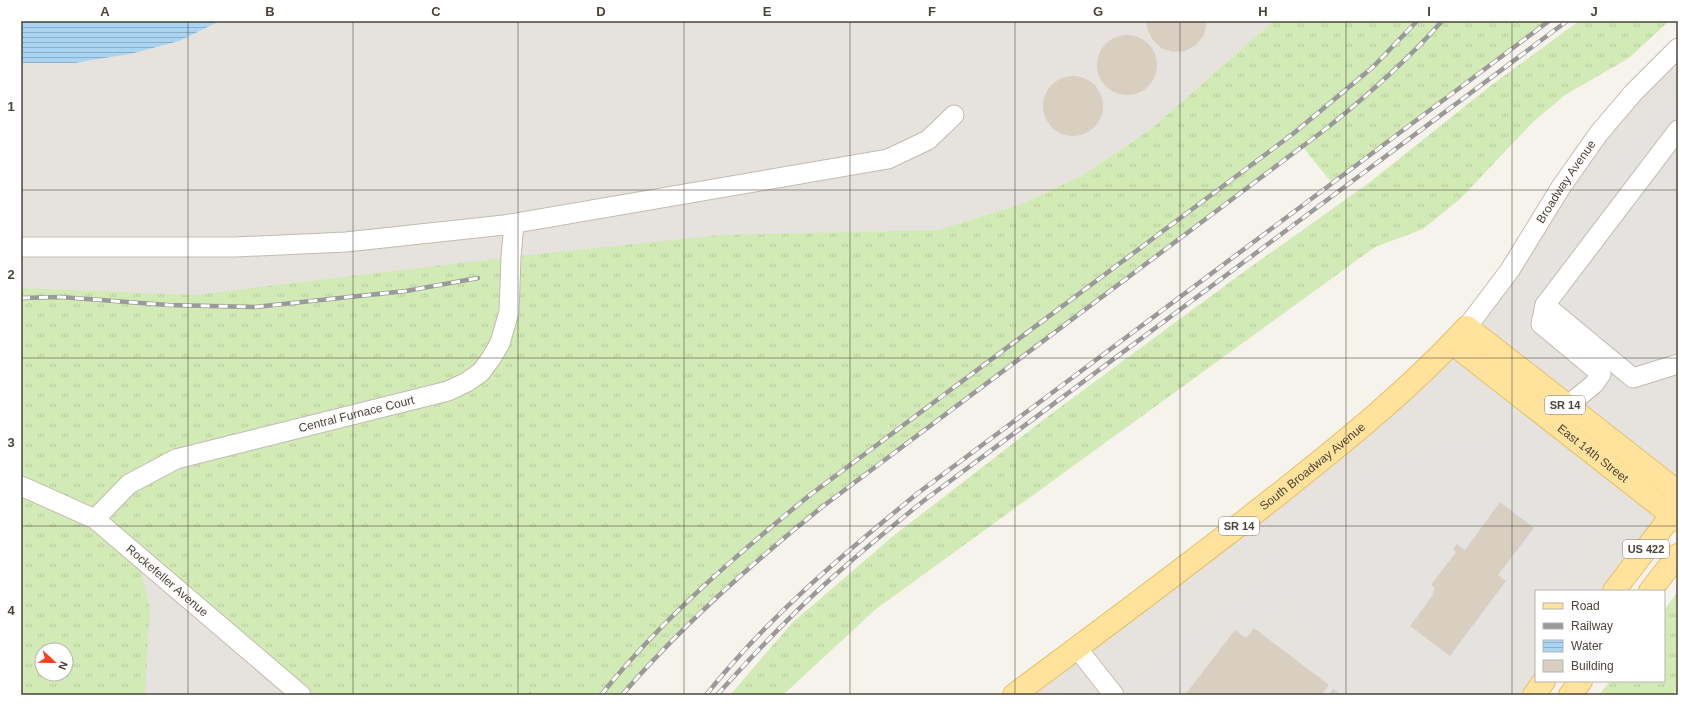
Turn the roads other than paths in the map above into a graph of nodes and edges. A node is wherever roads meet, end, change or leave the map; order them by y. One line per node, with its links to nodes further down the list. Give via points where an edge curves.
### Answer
1 (1678, 48): 7 (street, Broadway Avenue, via 1651,73 1599,133 1561,187 1510,270)
2 (954, 115): 4 (street, via 928,140 888,159)
3 (1678, 130): 6 (street)
4 (514, 224): 5 (street, via 346,242 235,247); 14 (street, Central Furnace Court, via 506,327 492,357 481,372 467,382 448,391 176,459 129,484)
5 (21, 247)
6 (1545, 305): 9 (street, via 1633,378); 10 (street, via 1541,324 1601,374 1594,384)
7 (1467, 327): 8 (main road, South Broadway Avenue / SR 14); 10 (main road, East 14th Street / SR 14)
8 (1452, 343): 13 (main road, East 14th Street / SR 14); 20 (main road, South Broadway Avenue / SR 14, via 1391,402 1316,465)
9 (1678, 364)
10 (1567, 406): 12 (main road, East 14th Street / SR 14)
11 (21, 486): 14 (street, Rockefeller Avenue)
12 (1678, 492)
13 (1676, 514): 17 (main road, US 422)
14 (95, 519): 23 (street, Rockefeller Avenue)
15 (1678, 555): 18 (main road, US 422)
16 (1678, 577): 19 (main road)
17 (1615, 590)
18 (1651, 590)
19 (1657, 590)
20 (1076, 648): 24 (main road, South Broadway Avenue / SR 14); 25 (street)
21 (1543, 682): 26 (main road)
22 (1580, 682): 27 (main road)
23 (301, 695)
24 (1014, 695)
25 (1114, 695)
26 (1534, 695)
27 (1570, 695)

